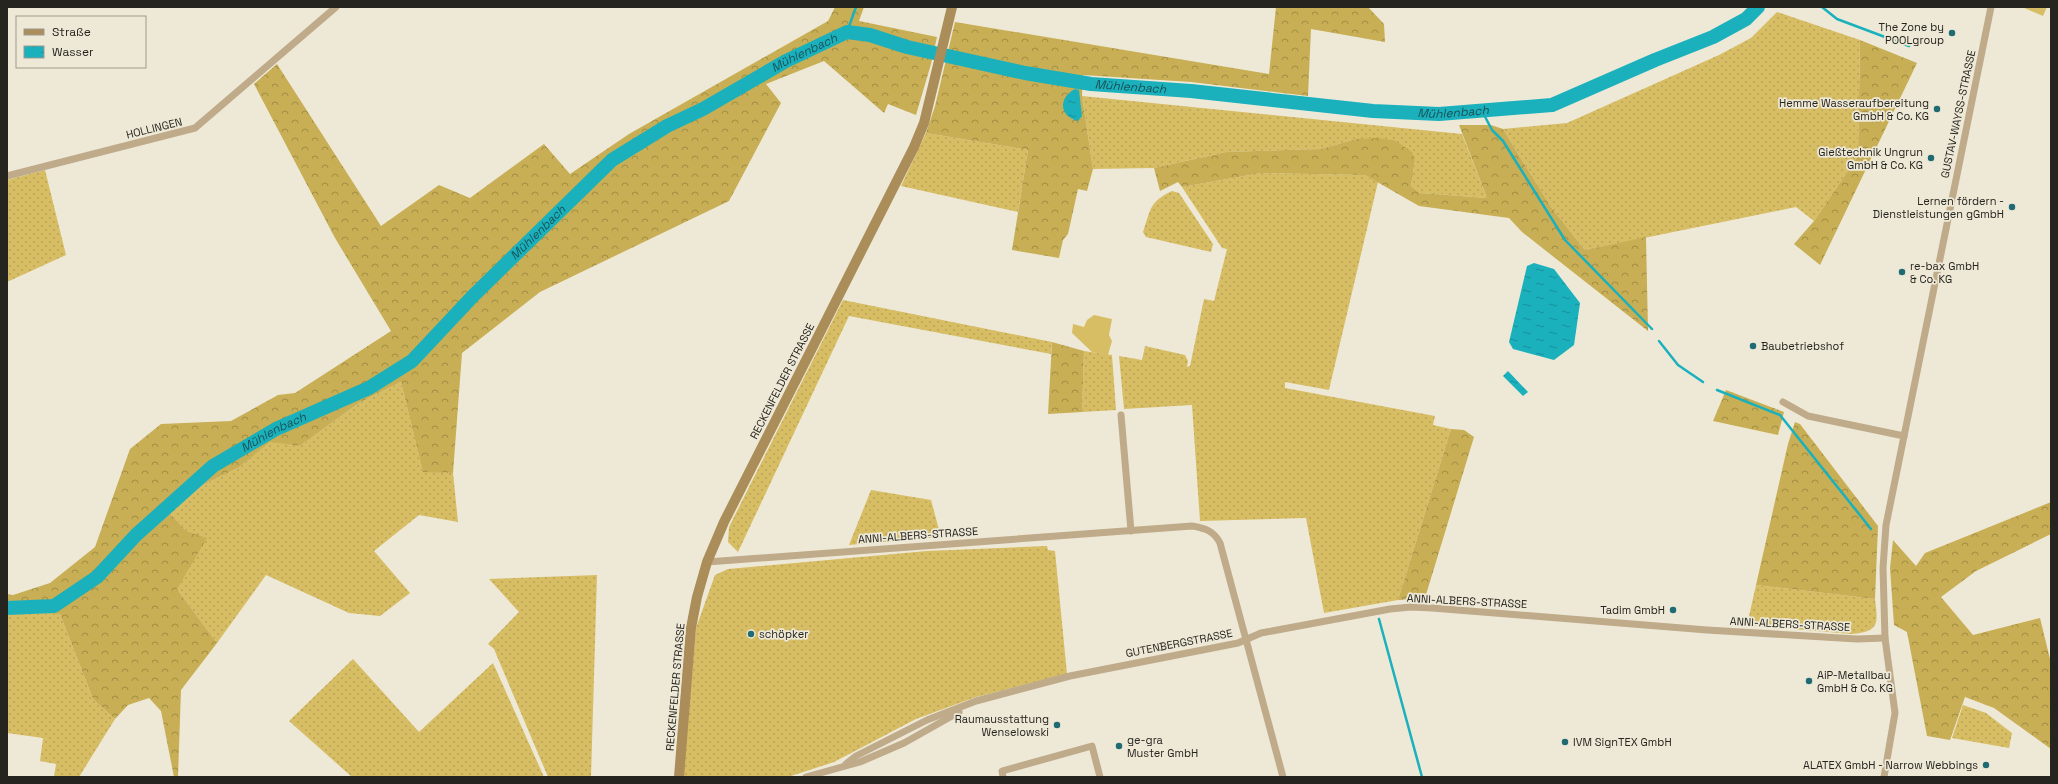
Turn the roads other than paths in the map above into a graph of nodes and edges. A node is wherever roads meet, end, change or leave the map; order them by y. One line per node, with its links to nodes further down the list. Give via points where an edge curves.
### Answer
1 (336, 7): 4 (street, HOLLINGEN, via 195,128)
2 (952, 7): 9 (street, RECKENFELDER STRASSE, via 924,123 904,168 724,522)
3 (1991, 7): 7 (street, GUSTAV-WAYSS-STRASSE)
4 (7, 176)
5 (1783, 402): 7 (street, via 1808,416)
6 (1121, 415): 8 (street)
7 (1904, 436): 10 (street, GUSTAV-WAYSS-STRASSE, via 1886,525 1883,568)
8 (1131, 531): 9 (street, ANNI-ALBERS-STRASSE); 11 (street, ANNI-ALBERS-STRASSE, via 1192,526 1203,528 1217,536)
9 (707, 562): 12 (street, RECKENFELDER STRASSE, via 691,628)
10 (1885, 638): 11 (street, ANNI-ALBERS-STRASSE, via 1857,639 1706,630 1411,607 1261,633); 17 (street, GUSTAV-WAYSS-STRASSE, via 1895,713)
11 (1246, 639): 13 (street, GUTENBERGSTRASSE, via 1238,643 1070,676 976,701 904,743 860,762); 16 (street, GUTENBERGSTRASSE)
12 (679, 777)
13 (806, 777)
14 (1003, 777): 15 (street, via 1002,771 1092,746)
15 (1100, 777)
16 (1283, 777)
17 (1884, 777)

